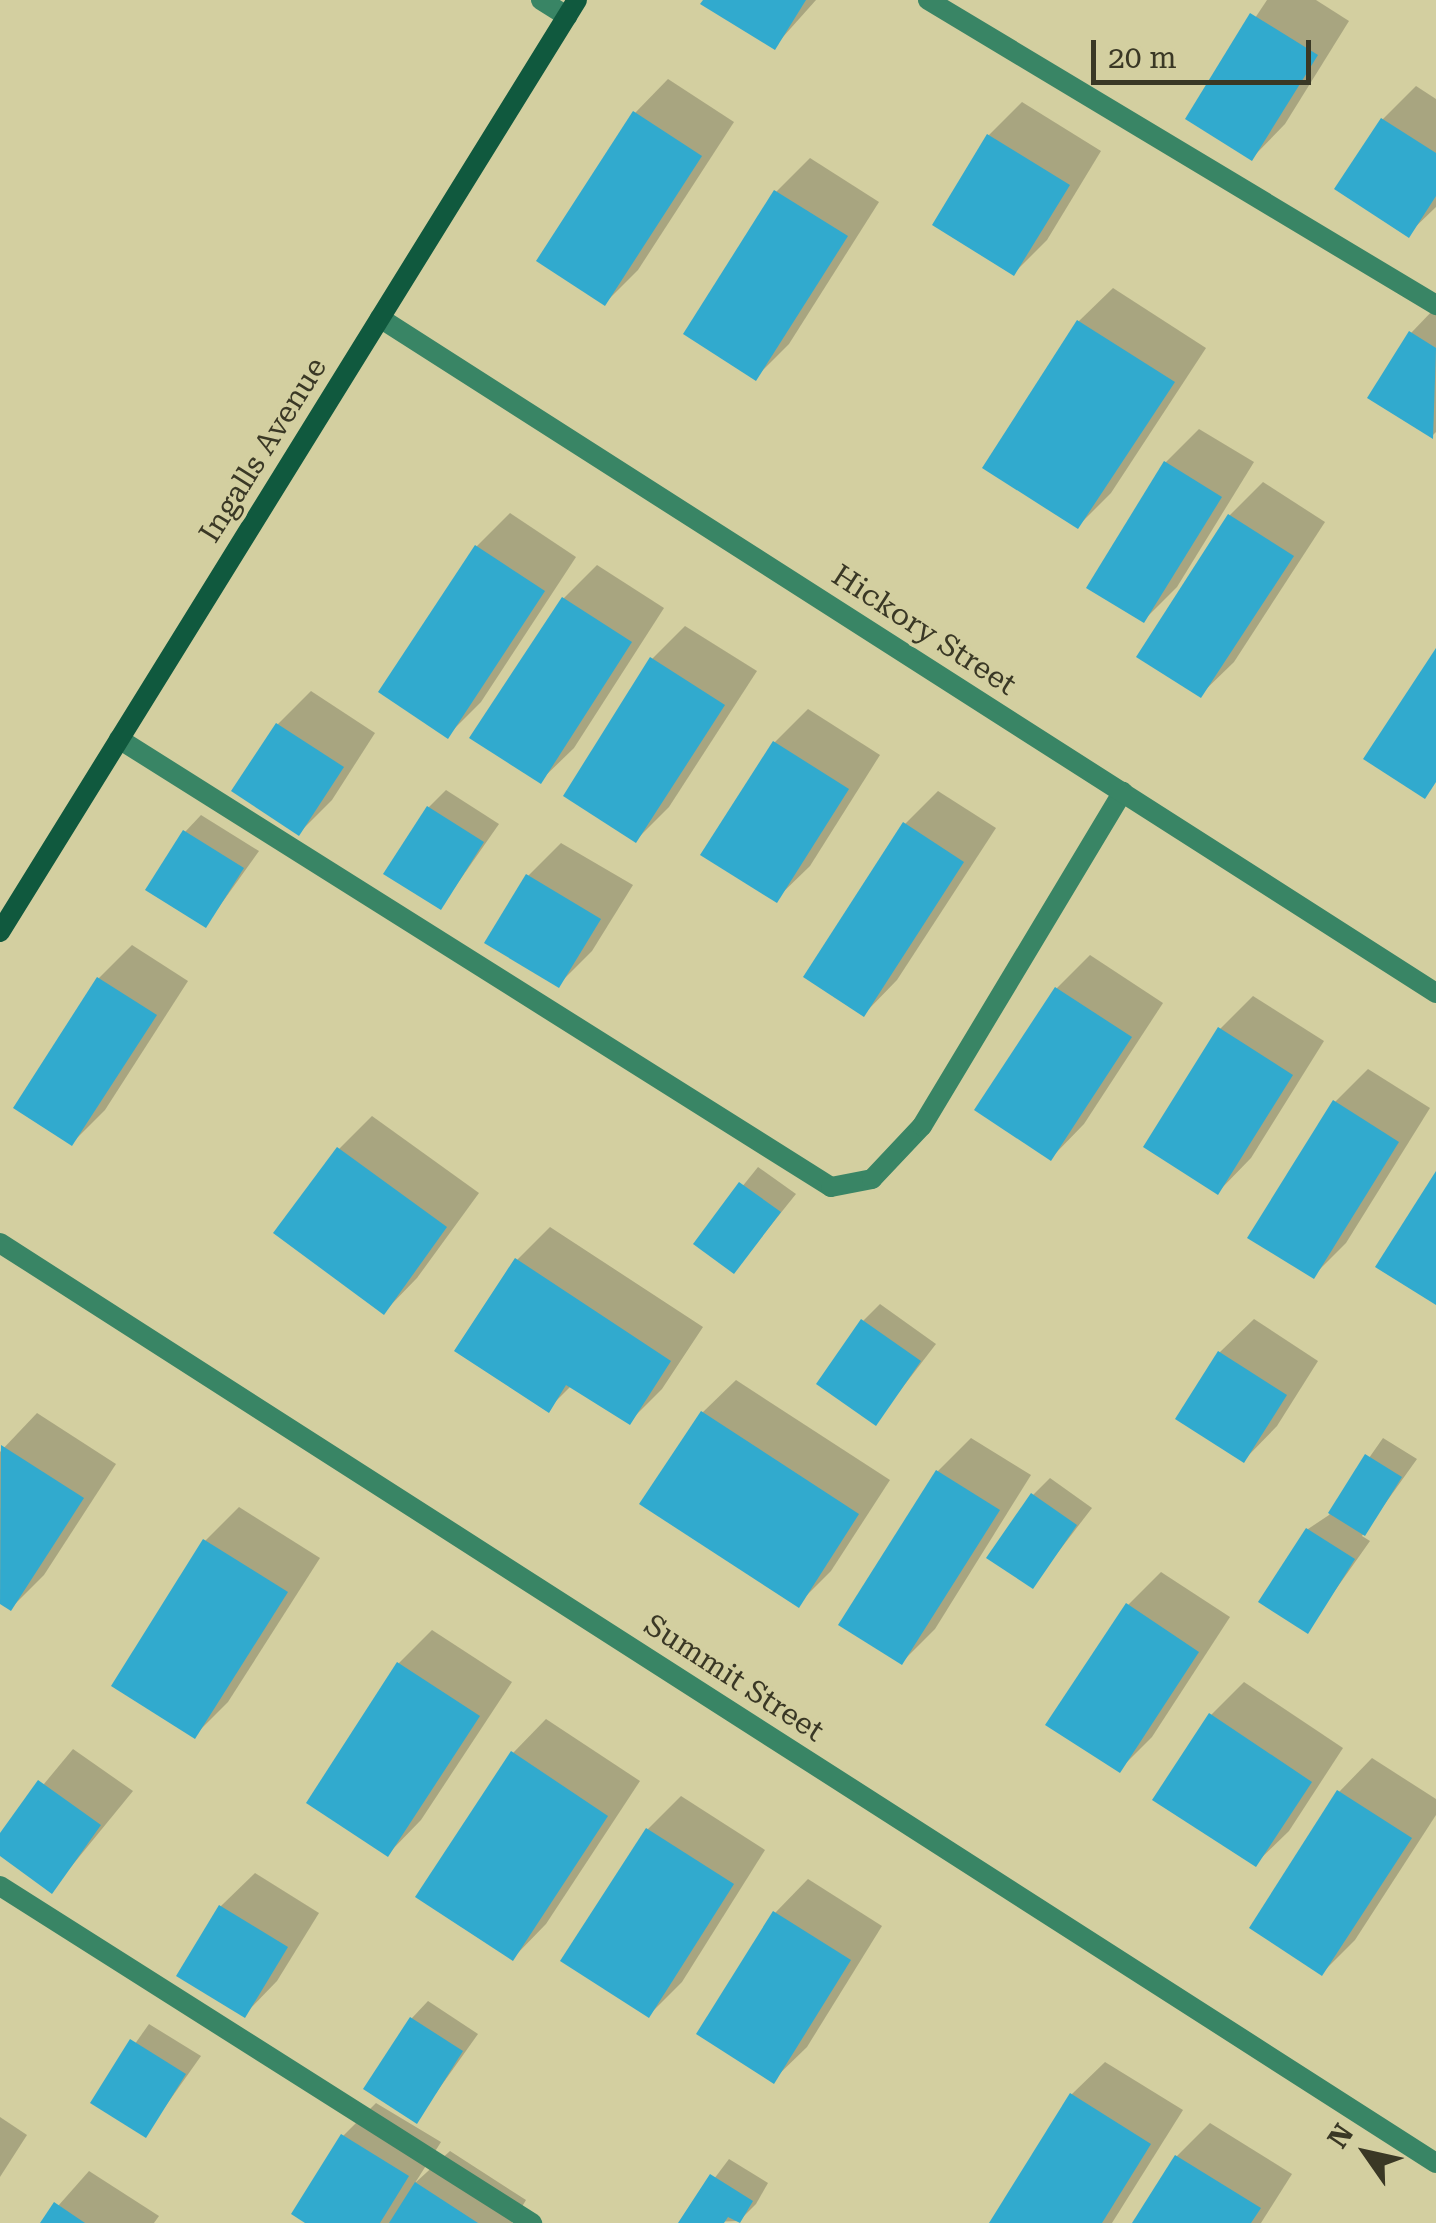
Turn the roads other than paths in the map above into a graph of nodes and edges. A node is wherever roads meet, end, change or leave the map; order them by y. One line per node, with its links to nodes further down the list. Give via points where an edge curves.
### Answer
1 (541, 0): 3 (street)
2 (928, 0): 4 (street)
3 (572, 8): 5 (street, Ingalls Avenue)
4 (1436, 304)
5 (380, 318): 6 (street, Ingalls Avenue); 7 (street, Hickory Street)
6 (119, 739): 7 (street, via 831,1188 872,1180 922,1126); 8 (street, Ingalls Avenue)
7 (1122, 792): 9 (street, Hickory Street)
8 (0, 932)
9 (1436, 994)
10 (0, 1243): 12 (street, Summit Street)
11 (0, 1886): 13 (street)
12 (1436, 2163)
13 (532, 2223)

